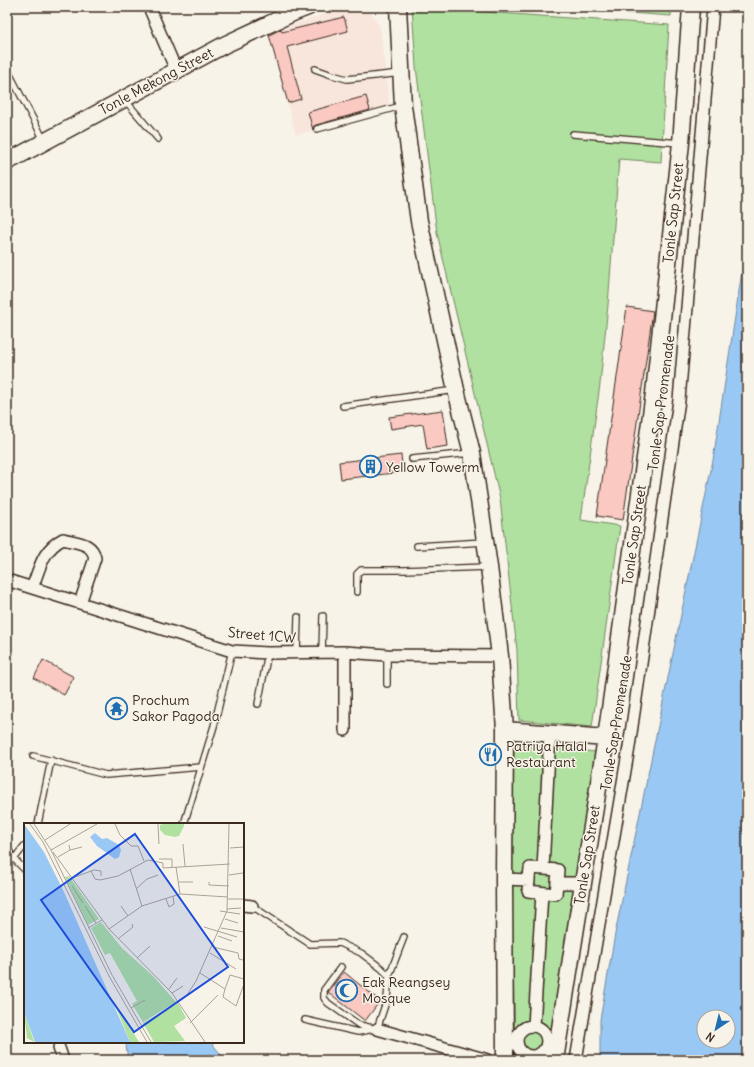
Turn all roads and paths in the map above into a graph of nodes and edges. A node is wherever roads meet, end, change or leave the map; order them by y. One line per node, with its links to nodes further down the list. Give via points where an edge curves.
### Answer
1 (149, 7): 8 (street)
2 (308, 7): 8 (street, Tonle Mekong Street)
3 (398, 7): 9 (street)
4 (691, 7): 16 (street, Tonle Sap Street)
5 (713, 7): 74 (street, Tonle Sap Promenade, via 679,400 629,747)
6 (7, 69): 15 (lane)
7 (315, 69): 9 (lane, via 347,79)
8 (176, 70): 10 (street, Tonle Mekong Street)
9 (401, 73): 11 (street)
10 (124, 98): 14 (lane); 15 (street, Tonle Mekong Street)
11 (403, 106): 12 (lane); 18 (street, via 419,221)
12 (317, 130)
13 (573, 134): 16 (lane)
14 (158, 139)
15 (45, 141): 17 (street, Tonle Mekong Street)
16 (681, 143): 43 (street, Tonle Sap Street, via 654,392)
17 (7, 162)
18 (456, 390): 19 (lane); 20 (street)
19 (343, 406)
20 (472, 453): 21 (lane); 22 (street)
21 (412, 459)
22 (484, 542): 23 (lane); 24 (street)
23 (417, 546)
24 (489, 566): 27 (lane, via 361,570 358,574); 37 (street)
25 (7, 580): 26 (street, Street 1CW)
26 (32, 588): 28 (street, Street 1CW); 28 (street, via 48,549 54,544 63,539 89,546 94,551 95,558)
27 (357, 592)
28 (80, 603): 31 (street, Street 1CW)
29 (324, 616): 35 (lane)
30 (298, 617): 34 (lane)
31 (232, 651): 33 (street, Street 1CW); 46 (lane)
32 (345, 652): 35 (street, Street 1CW); 36 (street, Street 1CW); 40 (street)
33 (268, 653): 34 (street, Street 1CW); 39 (lane)
34 (297, 653): 35 (street, Street 1CW)
35 (322, 653)
36 (387, 655): 37 (street, Street 1CW); 38 (lane)
37 (500, 656): 41 (street)
38 (387, 684)
39 (258, 704)
40 (345, 730)
41 (505, 730): 42 (street); 56 (street)
42 (550, 732): 43 (street); 55 (street)
43 (606, 738): 59 (street, Tonle Sap Street)
44 (33, 756): 45 (lane)
45 (51, 760): 46 (lane, via 106,775); 47 (lane)
46 (201, 767): 48 (lane)
47 (38, 823)
48 (184, 823)
49 (7, 838): 50 (lane)
50 (7, 842)
51 (24, 846): 53 (lane)
52 (7, 848): 53 (lane)
53 (14, 859): 54 (lane)
54 (24, 869)
55 (543, 869): 57 (street, via 530,868); 58 (street, via 558,870)
56 (504, 879): 57 (street); 68 (street)
57 (529, 880): 60 (street, via 528,891)
58 (557, 883): 59 (street); 60 (street, via 556,894)
59 (582, 883): 70 (street, Tonle Sap Street)
60 (542, 893): 66 (street)
61 (248, 905): 64 (lane, via 310,944 340,943 361,953)
62 (404, 937): 64 (lane)
63 (341, 967): 67 (lane, via 324,990 324,998 359,1025)
64 (389, 976): 67 (lane, via 387,999)
65 (305, 1020): 67 (lane, via 358,1032)
66 (534, 1026): 68 (street, via 523,1029); 70 (street, via 546,1034)
67 (377, 1029): 72 (street)
68 (511, 1040): 70 (street, via 524,1054 531,1056); 73 (street)
69 (60, 1045): 71 (street)
70 (553, 1049)
71 (63, 1060)
72 (488, 1060)
73 (505, 1060)
74 (576, 1060)

